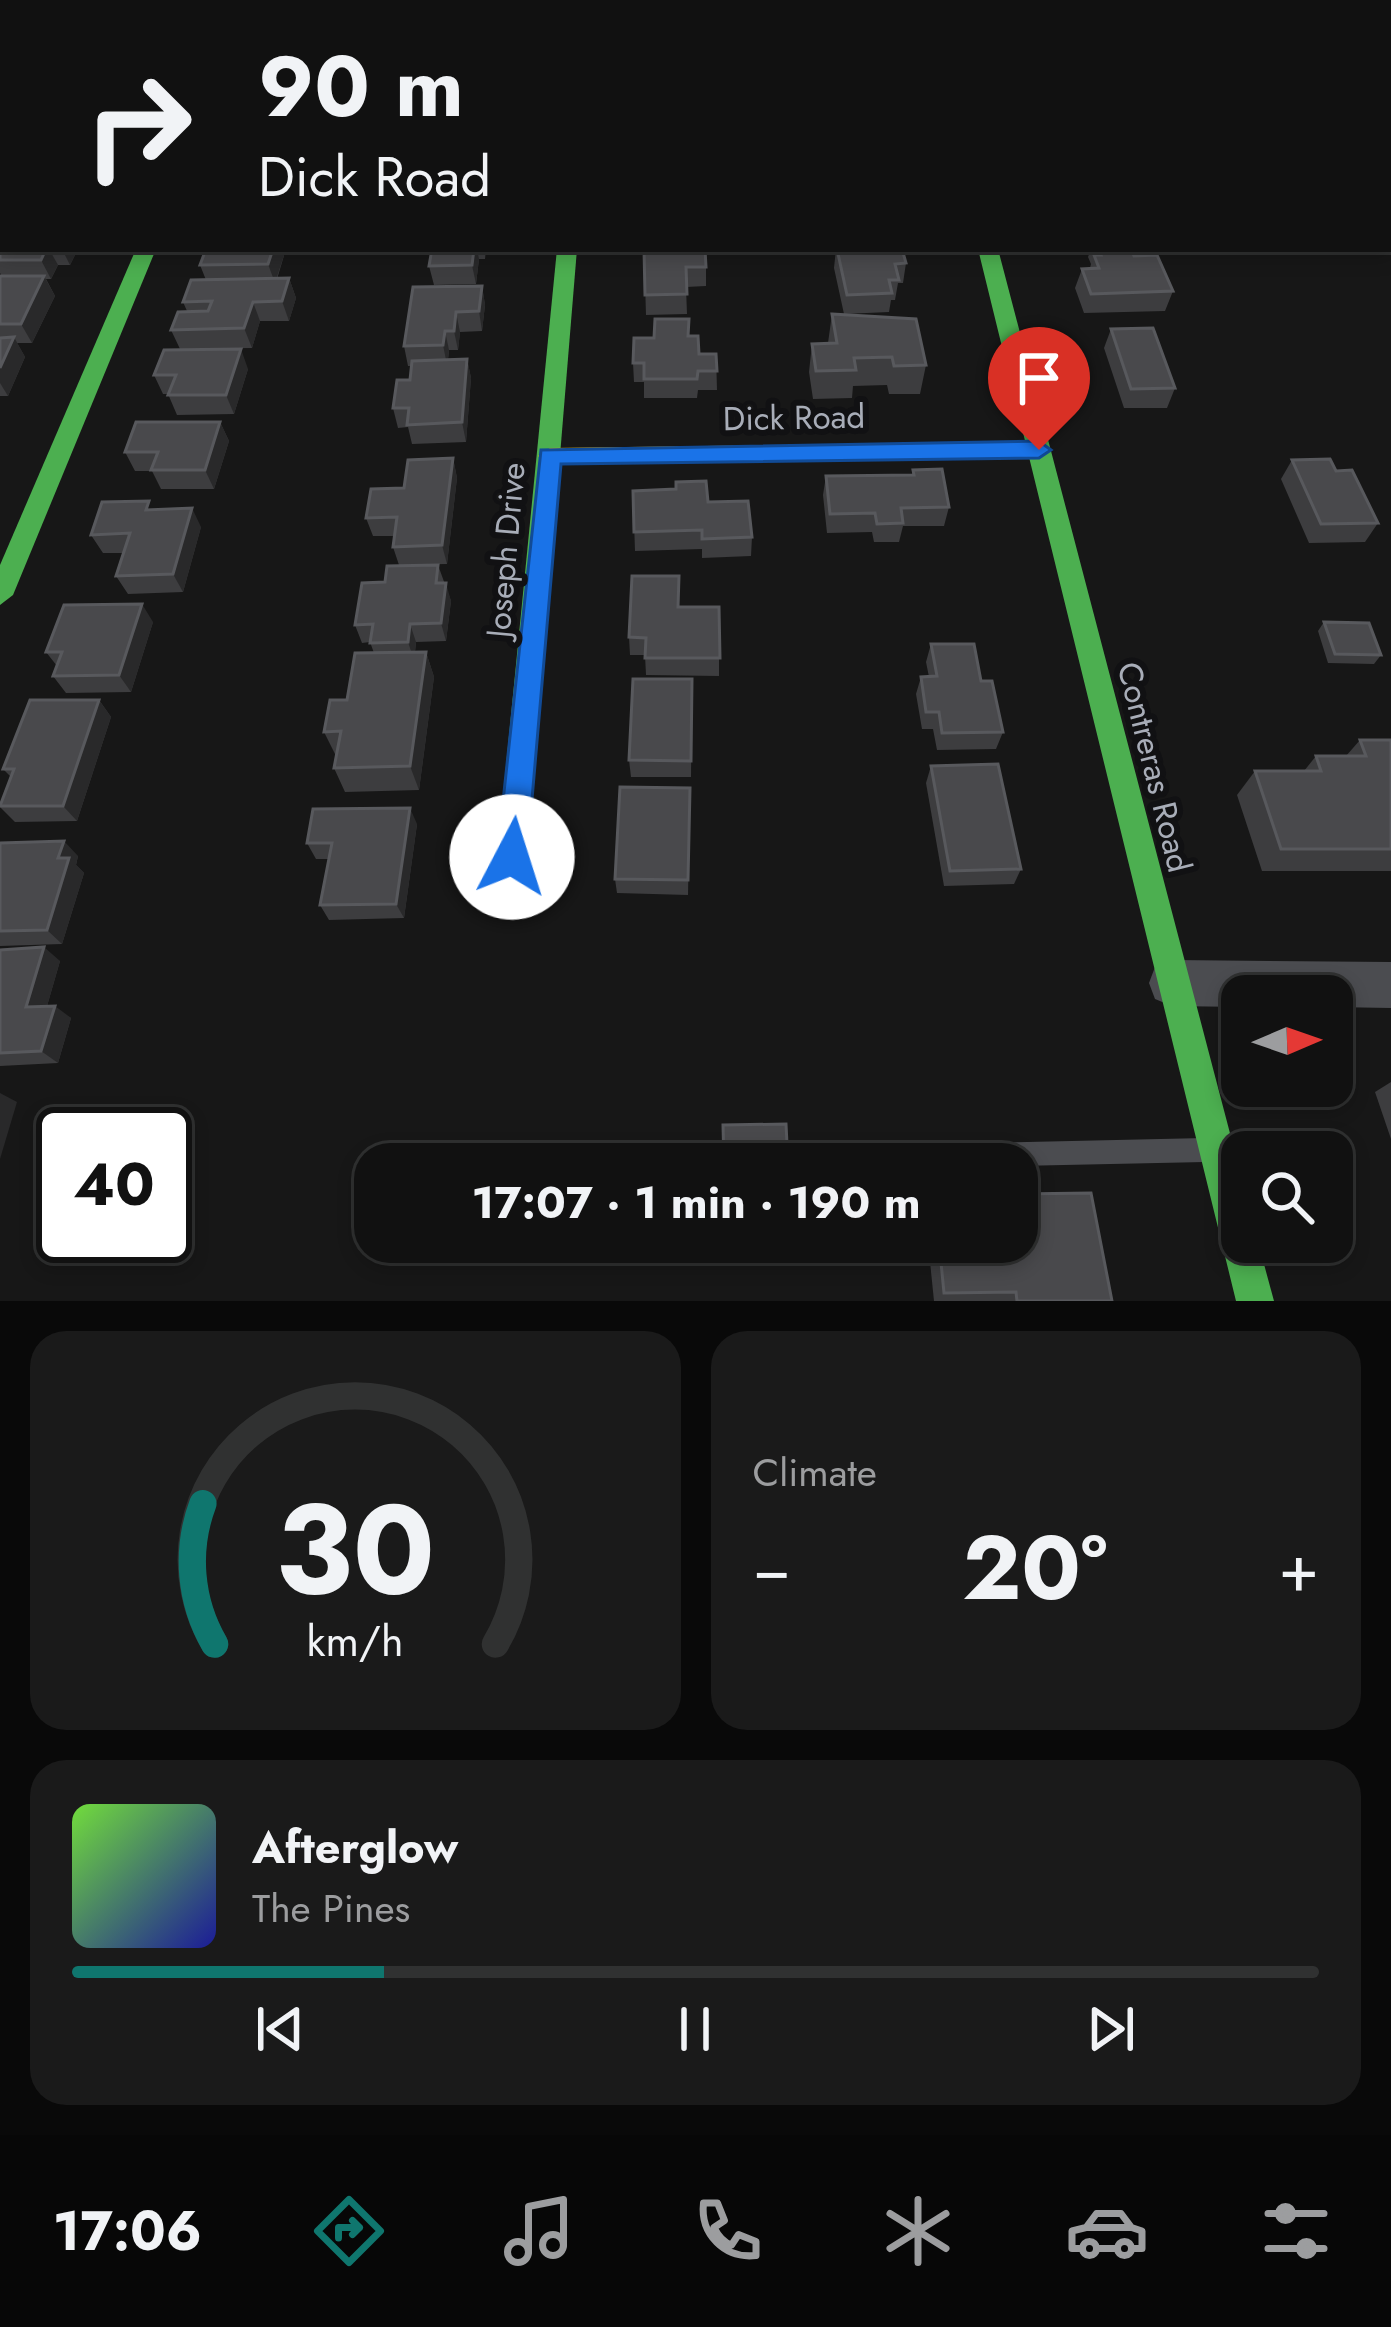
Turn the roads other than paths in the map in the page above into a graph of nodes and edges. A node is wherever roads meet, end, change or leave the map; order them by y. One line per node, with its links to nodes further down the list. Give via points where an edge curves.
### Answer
1 (145, 252): 6 (street)
2 (567, 252): 5 (street, Joseph Drive)
3 (989, 252): 4 (street, Contreras Road)
4 (1039, 450): 5 (street, Dick Road); 8 (street, Contreras Road)
5 (550, 456): 7 (street, Joseph Drive)
6 (0, 596)
7 (512, 857)
8 (1172, 983): 9 (street); 10 (street, Contreras Road)
9 (1391, 985)
10 (1216, 1150): 11 (lane); 12 (street, Contreras Road)
11 (1038, 1154)
12 (1255, 1301)

